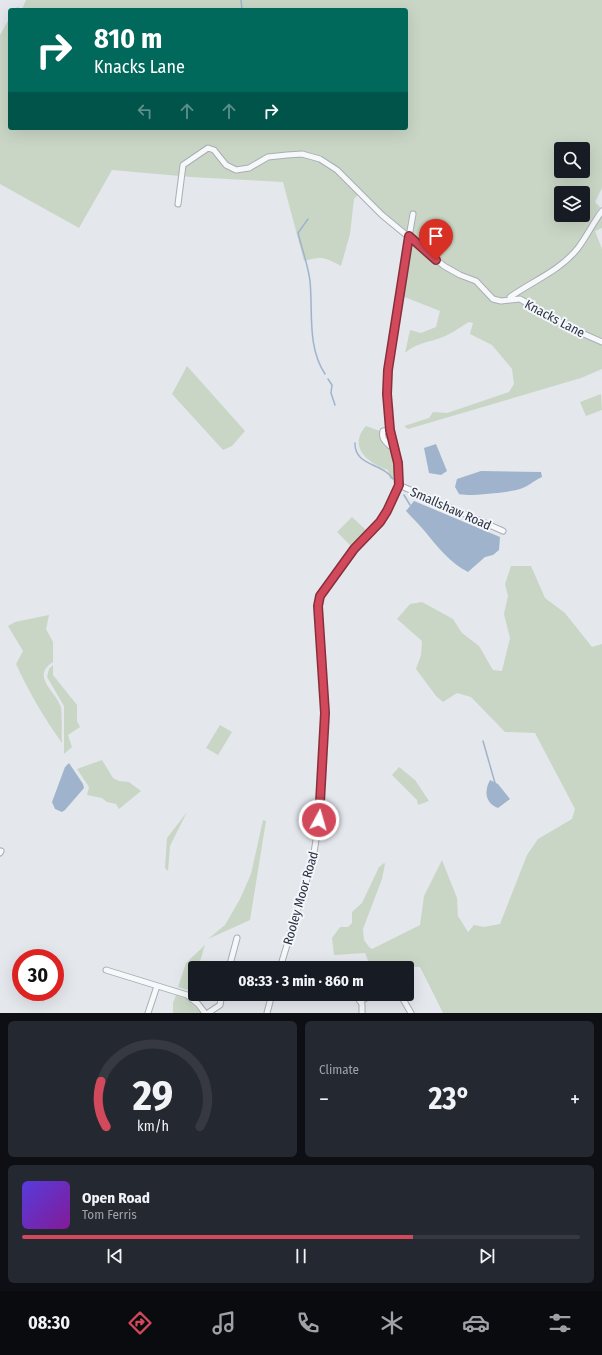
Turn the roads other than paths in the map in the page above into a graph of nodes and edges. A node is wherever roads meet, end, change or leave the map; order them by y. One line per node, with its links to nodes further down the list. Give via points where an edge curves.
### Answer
1 (178, 204): 4 (street, Knacks Lane, via 183,165 208,148 214,150 226,165 236,170 249,168 268,157 302,154 320,159 337,170 382,215)
2 (602, 211): 5 (street, via 569,258 510,296)
3 (413, 214): 4 (street, Rooley Moor Road)
4 (409, 236): 5 (street, Knacks Lane, via 444,266 476,280 493,299); 7 (street, Rooley Moor Road, via 388,370)
5 (510, 299): 6 (street, Knacks Lane, via 520,299 568,327)
6 (602, 342)
7 (390, 430): 8 (street, Rooley Moor Road); 8 (street, Rooley Moor Road, via 384,431 383,438 390,446)
8 (395, 446): 9 (street, Rooley Moor Road)
9 (399, 485): 10 (street, Smallshaw Road); 13 (street, Rooley Moor Road, via 380,522 354,549 320,596 318,614 325,713 321,808 313,859)
10 (503, 531)
11 (237, 938): 12 (street)
12 (231, 961)
13 (282, 961)
14 (106, 970): 15 (street)
15 (157, 986): 20 (street); 21 (street, via 187,996)
16 (221, 1001): 21 (street, via 220,1005)
17 (270, 1001): 22 (street)
18 (360, 1001): 23 (street)
19 (404, 1001): 24 (street)
20 (148, 1013)
21 (207, 1013)
22 (267, 1013)
23 (362, 1013)
24 (411, 1013)

